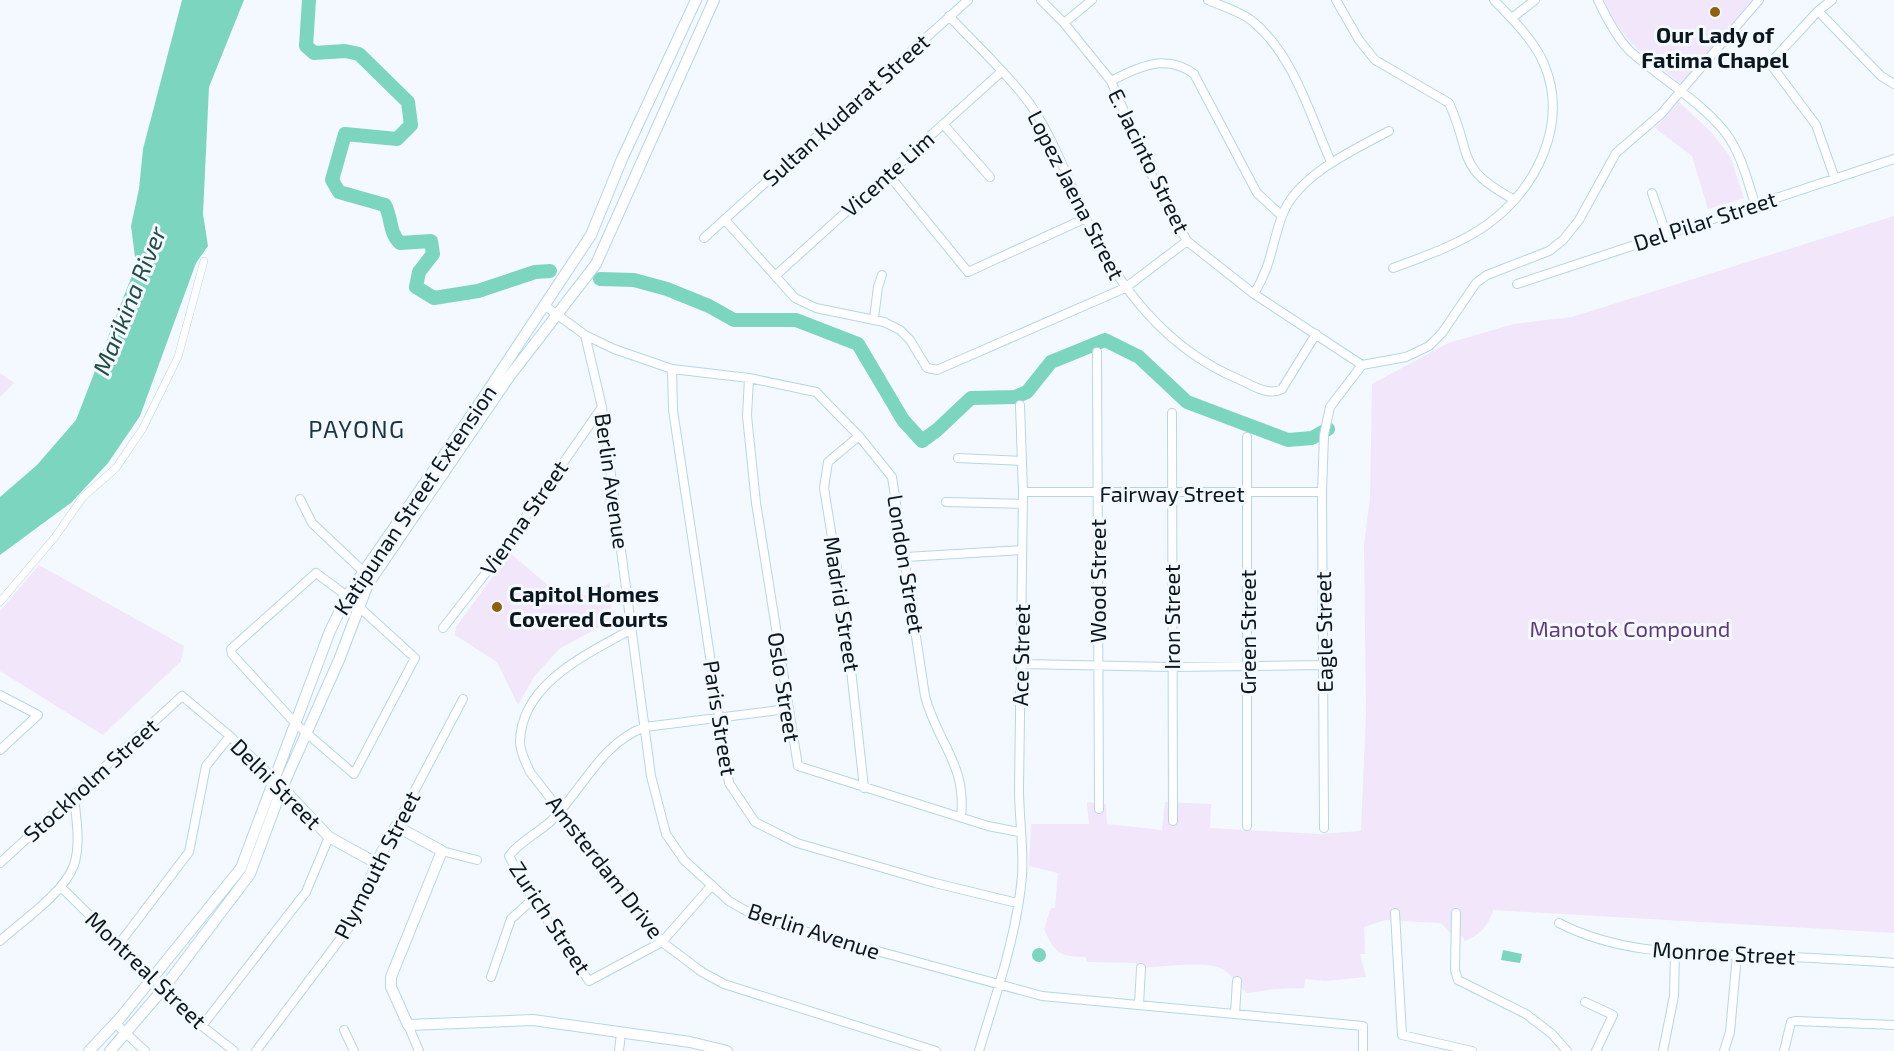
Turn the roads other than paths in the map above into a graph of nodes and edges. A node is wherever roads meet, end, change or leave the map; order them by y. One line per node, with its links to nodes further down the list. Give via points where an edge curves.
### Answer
1 (696, 0): 44 (street, Katipunan Street Extension, via 591,235)
2 (714, 0): 45 (street, Katipunan Street Extension, via 596,264)
3 (968, 0): 14 (street, Sultan Kudarat Street)
4 (1041, 0): 16 (street, E. Jacinto Street)
5 (1092, 0): 16 (street)
6 (1208, 0): 24 (street, via 1250,20 1272,42 1289,68)
7 (1336, 0): 29 (street, via 1375,60 1449,103 1468,162 1477,176)
8 (1494, 0): 15 (street)
9 (1534, 0): 15 (street)
10 (1598, 0): 20 (street, via 1629,50)
11 (1760, 0): 20 (street)
12 (1832, 0): 13 (street)
13 (1818, 11): 19 (street, via 1881,76); 27 (street, via 1772,61 1772,66 1816,125)
14 (950, 16): 17 (street, Lopez Jaena Street); 33 (street, Sultan Kudarat Street)
15 (1512, 18): 29 (street, via 1544,65 1554,109 1544,156)
16 (1064, 22): 18 (street, E. Jacinto Street)
17 (1001, 72): 21 (street, Vicente Lim); 32 (street, Lopez Jaena Street, via 1029,103)
18 (1111, 81): 31 (street, via 1139,66 1154,63 1183,66 1194,74 1257,194); 36 (street, E. Jacinto Street, via 1156,184)
19 (1894, 84)
20 (1683, 91): 30 (street, via 1714,120 1738,151); 52 (street, via 1616,153 1580,220 1563,240 1549,251 1476,283 1430,346 1406,357)
21 (943, 124): 25 (street, Vicente Lim); 26 (street)
22 (1389, 131): 24 (street)
23 (1894, 159): 27 (street, Del Pilar Street)
24 (1331, 162): 31 (street, via 1290,199)
25 (888, 174): 32 (street, via 968,272); 40 (street, Vicente Lim)
26 (990, 177)
27 (1835, 179): 30 (street, Del Pilar Street)
28 (1652, 193): 34 (street)
29 (1513, 200): 38 (street, via 1478,229 1440,251)
30 (1755, 204): 34 (street, Del Pilar Street)
31 (1282, 216): 43 (street, via 1272,256)
32 (1086, 218): 42 (street, Lopez Jaena Street)
33 (724, 220): 35 (street, Sultan Kudarat Street); 40 (street)
34 (1665, 233): 41 (street, Del Pilar Street)
35 (704, 238)
36 (1187, 241): 42 (street); 43 (street, E. Jacinto Street)
37 (204, 261): 75 (street, via 178,357 143,428 116,468 83,497)
38 (1393, 268)
39 (882, 275): 46 (street)
40 (775, 276): 46 (street, via 795,298 816,308)
41 (1517, 284)
42 (1125, 288): 46 (street, via 937,370 927,368 900,330); 48 (street, Lopez Jaena Street, via 1154,322 1207,366 1269,392 1282,389)
43 (1254, 294): 48 (street, E. Jacinto Street)
44 (546, 303): 45 (street); 62 (street, Katipunan Street Extension)
45 (559, 311): 47 (street); 62 (street, Katipunan Street Extension)
46 (874, 318)
47 (585, 334): 49 (street, London Street); 51 (street, Berlin Avenue)
48 (1316, 334): 52 (street, E. Jacinto Street)
49 (607, 345): 51 (street); 53 (street, London Street)
50 (1096, 352): 66 (street, Wood Street)
51 (591, 357): 56 (street, Berlin Avenue)
52 (1362, 365): 64 (street, Eagle Street, via 1330,406 1324,435)
53 (672, 369): 54 (street, London Street); 88 (street, Paris Street, via 673,410)
54 (749, 378): 58 (street, London Street, via 816,392); 87 (street, Oslo Street, via 747,416 756,503)
55 (1020, 405): 61 (street, Ace Street)
56 (602, 407): 77 (street, Vienna Street); 78 (street, Berlin Avenue)
57 (1172, 413): 65 (street, Iron Street)
58 (859, 436): 72 (street, London Street, via 891,477); 95 (street, Madrid Street, via 828,462 824,488 846,624)
59 (1247, 437): 67 (street, Green Street)
60 (958, 458): 61 (street)
61 (1022, 461): 63 (street, Ace Street)
62 (442, 466): 73 (street, Katipunan Street Extension)
63 (1023, 492): 66 (street, Fairway Street); 70 (street, Ace Street)
64 (1322, 492): 67 (street, Fairway Street); 81 (street, Eagle Street)
65 (1172, 493): 66 (street, Fairway Street); 67 (street, Fairway Street); 83 (street, Iron Street)
66 (1098, 494): 82 (street, Wood Street)
67 (1249, 494): 80 (street, Green Street)
68 (300, 499): 73 (street, via 312,524)
69 (946, 502): 70 (street)
70 (1023, 504): 71 (street, Ace Street)
71 (1021, 550): 72 (street); 79 (street, Ace Street)
72 (906, 557): 99 (street, London Street, via 926,696 930,714 961,778)
73 (367, 575): 74 (street, Katipunan Street Extension); 76 (street, Katipunan Street Extension)
74 (346, 596): 76 (street); 89 (street, Katipunan Street Extension); 89 (street, via 319,574 311,575 231,649)
75 (0, 602)
76 (359, 609): 91 (street, Katipunan Street Extension); 91 (street, via 415,659 356,773 351,773)
77 (443, 628)
78 (632, 629): 90 (street, Berlin Avenue); 97 (street, Amsterdam Drive, via 565,666 526,716 520,742 523,755 530,772)
79 (1022, 664): 82 (street); 104 (street, Ace Street)
80 (1248, 665): 81 (street); 83 (street); 102 (street, Green Street)
81 (1325, 665): 103 (street, Eagle Street)
82 (1098, 667): 83 (street); 98 (street, Wood Street)
83 (1172, 667): 100 (street, Iron Street)
84 (0, 695): 93 (street, via 38,715)
85 (182, 696): 92 (street, Delhi Street); 96 (street, Stockholm Street)
86 (463, 699): 101 (street, Plymouth Street)
87 (788, 709): 88 (street); 95 (street, Oslo Street, via 798,766)
88 (720, 718): 90 (street); 113 (street, Paris Street, via 729,783 755,822 797,843)
89 (296, 724): 91 (street); 94 (street, Katipunan Street Extension)
90 (645, 727): 97 (street, via 617,742); 110 (street, Berlin Avenue, via 651,776 666,834 684,860)
91 (306, 731): 94 (street, Katipunan Street Extension)
92 (230, 736): 94 (street, Delhi Street); 119 (street, via 206,766 189,852)
93 (0, 750)
94 (279, 784): 105 (street, Delhi Street); 124 (street, Katipunan Street Extension, via 241,868); 128 (street, Katipunan Street Extension, via 250,874)
95 (864, 788): 99 (street, Oslo Street)
96 (74, 796): 108 (street, Stockholm Street); 111 (street, via 77,848 74,866)
97 (561, 809): 112 (street, Zurich Street, via 510,854); 118 (street, Amsterdam Drive, via 609,878)
98 (1099, 809)
99 (961, 817): 104 (street, Oslo Street)
100 (1173, 820)
101 (396, 826): 106 (street); 109 (street, Plymouth Street)
102 (1247, 826)
103 (1324, 828)
104 (1019, 832): 113 (street, Ace Street, via 1023,848)
105 (329, 837): 109 (street, Delhi Street); 135 (street, via 306,892)
106 (442, 851): 107 (street); 133 (street, via 391,977 391,987)
107 (477, 860)
108 (0, 863)
109 (376, 863): 143 (street, Plymouth Street, via 350,926)
110 (712, 885): 118 (street); 127 (street, Berlin Avenue, via 729,901 760,919)
111 (61, 887): 117 (street); 119 (street, Montreal Street)
112 (533, 899): 118 (street, Zurich Street, via 587,979); 125 (street, via 511,919)
113 (1017, 903): 127 (street, Ace Street)
114 (1395, 913): 151 (street, via 1402,1035)
115 (1456, 913): 152 (street, via 1458,980 1526,1014)
116 (1559, 923): 120 (street, Monroe Street, via 1616,945)
117 (0, 940)
118 (662, 942): 148 (street, Amsterdam Drive, via 724,984)
119 (119, 944): 124 (street, Montreal Street)
120 (1675, 952): 121 (street, Monroe Street); 154 (street, via 1674,996)
121 (1737, 955): 122 (street, Monroe Street); 155 (street, via 1730,1032)
122 (1894, 963)
123 (1142, 968): 130 (street)
124 (153, 977): 128 (street, Montreal Street); 132 (street, Katipunan Street Extension)
125 (491, 977)
126 (1237, 981): 131 (street)
127 (999, 986): 130 (street, Berlin Avenue, via 1042,996); 149 (street, Ace Street)
128 (164, 988): 135 (street, Montreal Street); 138 (street, Katipunan Street Extension)
129 (1585, 1002): 153 (street, via 1613,1015)
130 (1139, 1005): 131 (street, Berlin Avenue)
131 (1235, 1014): 150 (street, Berlin Avenue, via 1362,1026)
132 (115, 1023): 138 (street); 139 (street, Katipunan Street Extension)
133 (408, 1024): 137 (street, via 532,1020); 145 (street)
134 (1894, 1025): 156 (street, via 1791,1022)
135 (202, 1026): 142 (street, Montreal Street)
136 (344, 1030): 144 (street)
137 (621, 1033): 146 (street); 147 (street)
138 (126, 1034): 140 (street, Katipunan Street Extension); 141 (street)
139 (89, 1051)
140 (110, 1051)
141 (145, 1051)
142 (234, 1051)
143 (256, 1051)
144 (354, 1051)
145 (419, 1051)
146 (619, 1051)
147 (727, 1051)
148 (936, 1051)
149 (980, 1051)
150 (1363, 1051)
151 (1472, 1051)
152 (1567, 1051)
153 (1596, 1051)
154 (1663, 1051)
155 (1724, 1051)
156 (1784, 1051)

